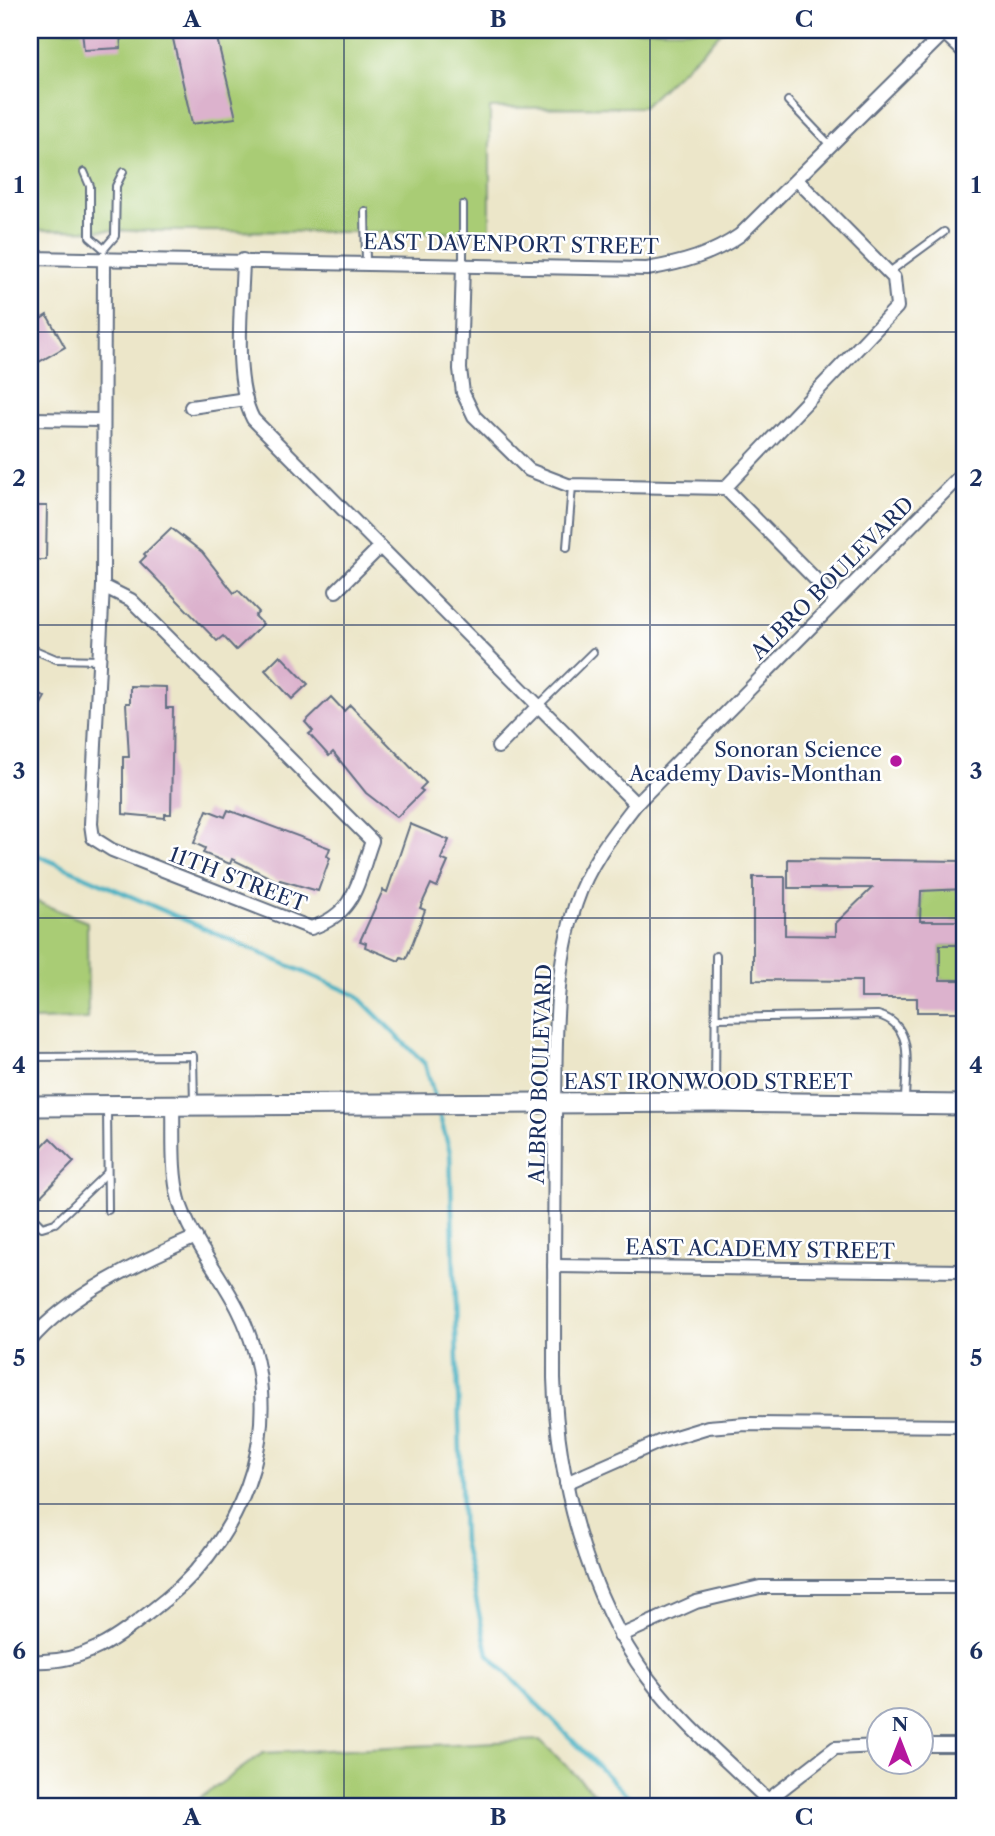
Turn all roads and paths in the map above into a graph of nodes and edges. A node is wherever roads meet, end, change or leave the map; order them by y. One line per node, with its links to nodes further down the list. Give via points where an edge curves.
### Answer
1 (943, 31): 2 (street); 4 (street, EAST DAVENPORT STREET)
2 (965, 53)
3 (788, 102): 4 (lane)
4 (831, 146): 7 (street, EAST DAVENPORT STREET)
5 (84, 172): 11 (lane, via 89,186 90,237)
6 (122, 172): 11 (lane, via 116,186 115,236)
7 (797, 180): 15 (street, EAST DAVENPORT STREET, via 740,235 715,251 680,263 648,269); 16 (street)
8 (463, 205): 15 (lane)
9 (365, 211): 14 (lane)
10 (944, 232): 16 (lane)
11 (104, 254): 12 (street, EAST DAVENPORT STREET); 13 (street, EAST DAVENPORT STREET); 20 (street, 11TH STREET)
12 (30, 258)
13 (243, 260): 14 (street, EAST DAVENPORT STREET); 17 (street, via 242,379)
14 (366, 262): 15 (street, EAST DAVENPORT STREET)
15 (463, 264): 22 (street, via 460,369 468,405 529,470)
16 (888, 273): 23 (street, via 894,278 897,307)
17 (246, 399): 18 (street); 24 (street, via 253,419)
18 (191, 407)
19 (30, 419): 20 (street)
20 (102, 421): 26 (street, 11TH STREET)
21 (965, 471): 28 (street, ALBRO BOULEVARD)
22 (572, 486): 23 (street); 25 (lane)
23 (725, 488): 28 (street)
24 (380, 547): 27 (street); 32 (street)
25 (567, 547)
26 (103, 586): 31 (street, 11TH STREET); 31 (street, 11TH STREET, via 131,600 372,841 347,908 311,928 112,850 93,838)
27 (336, 591)
28 (836, 600): 34 (street, ALBRO BOULEVARD)
29 (30, 648): 31 (lane, via 56,659)
30 (593, 652): 32 (lane)
31 (100, 660)
32 (539, 705): 33 (street); 34 (street)
33 (498, 747)
34 (636, 804): 39 (street, ALBRO BOULEVARD, via 597,853 576,902 558,991)
35 (716, 956): 36 (lane)
36 (717, 1018): 38 (lane); 40 (lane, via 890,1018 906,1037)
37 (30, 1057): 43 (lane, via 193,1056)
38 (715, 1102): 39 (street, EAST IRONWOOD STREET); 40 (street, EAST IRONWOOD STREET)
39 (555, 1104): 43 (street, EAST IRONWOOD STREET); 50 (street, ALBRO BOULEVARD)
40 (905, 1104): 44 (street, EAST IRONWOOD STREET)
41 (107, 1105): 42 (street); 45 (street); 46 (lane)
42 (173, 1105): 43 (street); 49 (street, via 174,1173)
43 (194, 1105)
44 (965, 1105)
45 (30, 1106)
46 (108, 1173): 47 (lane); 48 (lane, via 48,1227)
47 (108, 1210)
48 (30, 1215)
49 (196, 1237): 52 (street, via 132,1264 42,1326); 57 (street, via 241,1314 262,1394 259,1436 236,1516 205,1562 115,1641 72,1658)
50 (554, 1266): 51 (street, EAST ACADEMY STREET); 54 (street, ALBRO BOULEVARD, via 555,1414)
51 (965, 1271)
52 (30, 1341)
53 (965, 1426): 54 (street, via 708,1427 659,1442)
54 (566, 1483): 56 (street, ALBRO BOULEVARD, via 588,1558)
55 (965, 1587): 56 (street, via 760,1587 696,1602)
56 (620, 1636): 61 (street, ALBRO BOULEVARD, via 682,1716)
57 (30, 1661)
58 (936, 1745): 59 (street)
59 (965, 1745)
60 (866, 1747): 61 (street, via 835,1748)
61 (771, 1803)

